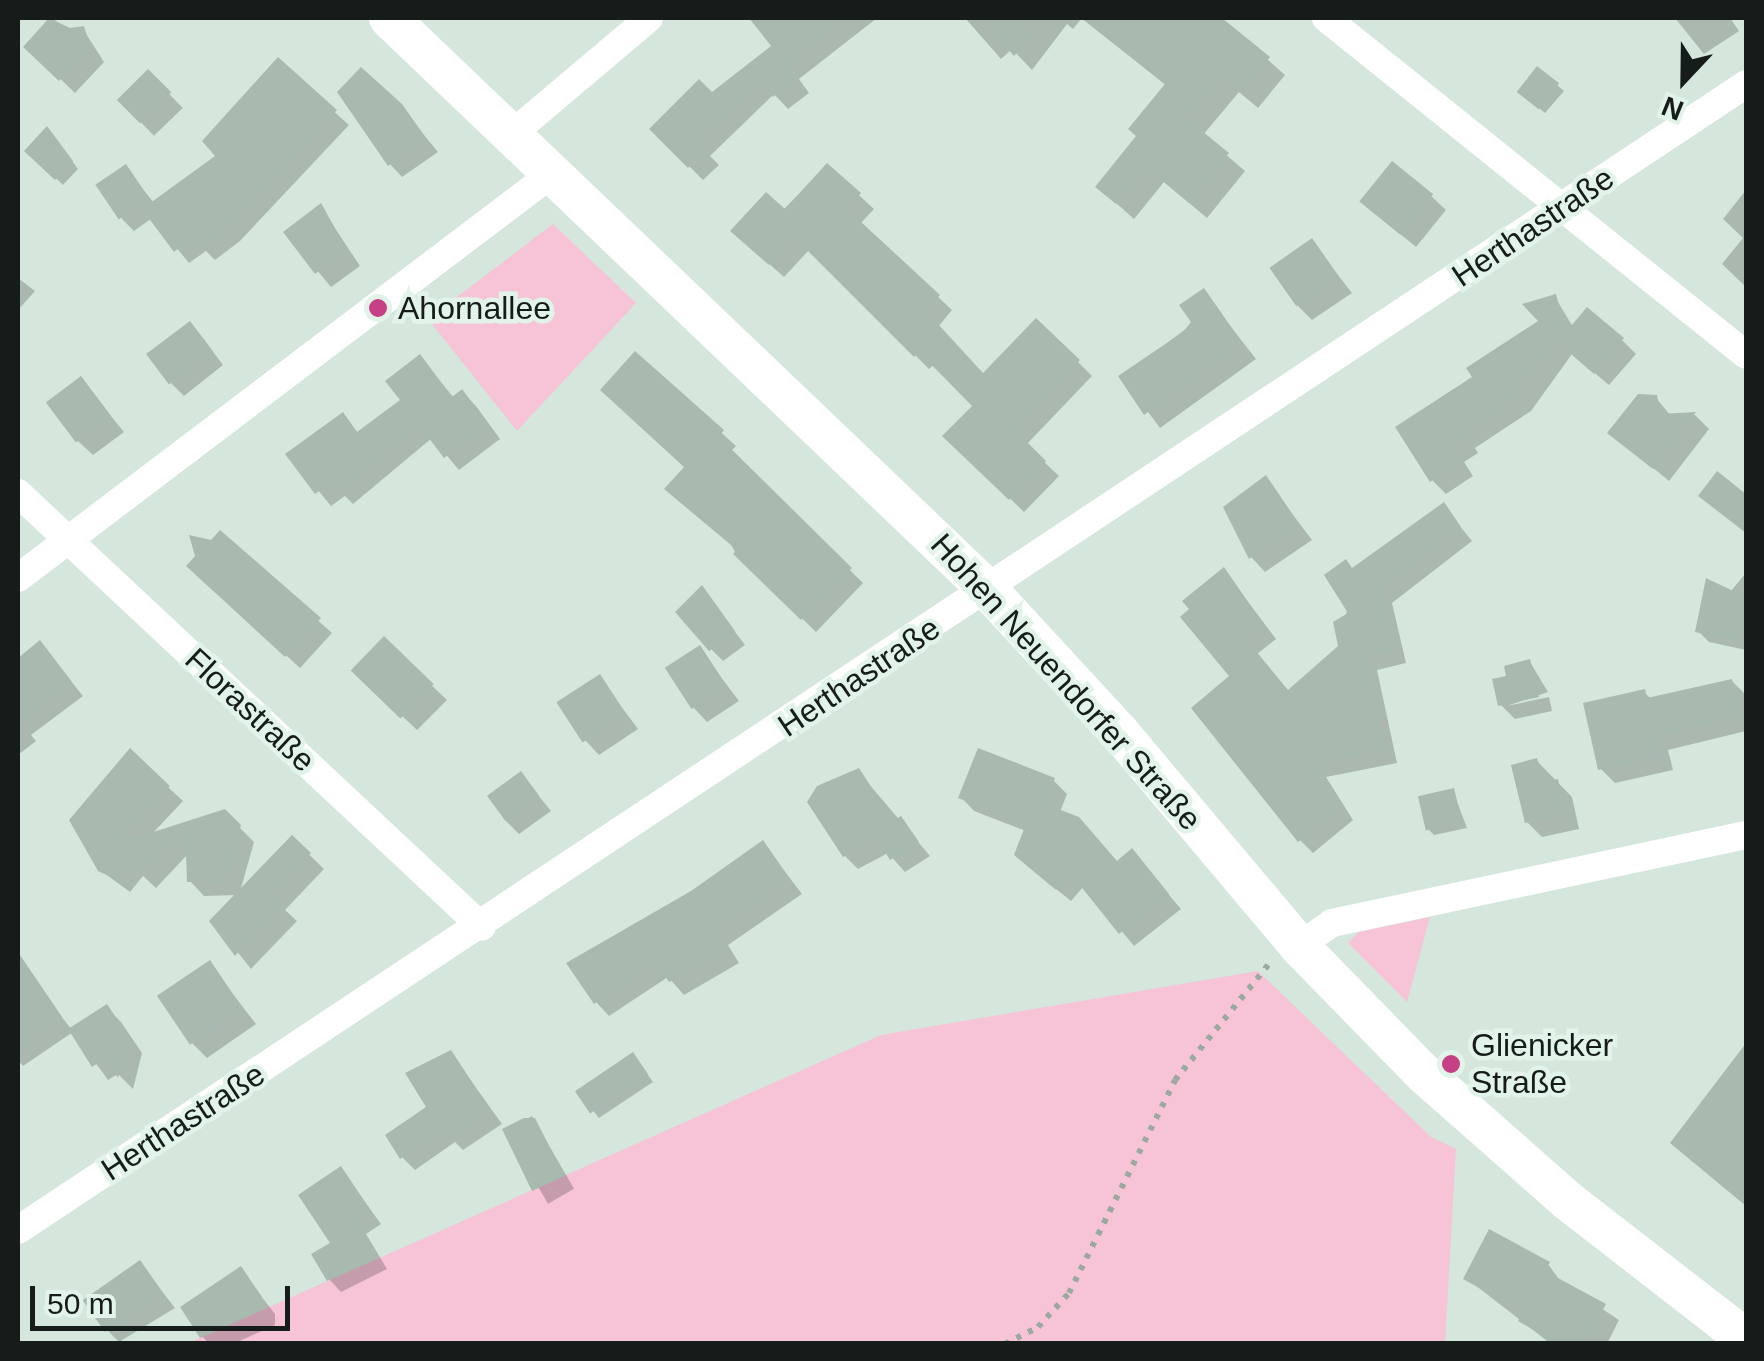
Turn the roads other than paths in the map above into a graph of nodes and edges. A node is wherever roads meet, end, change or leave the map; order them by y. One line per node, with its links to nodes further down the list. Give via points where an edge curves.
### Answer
1 (390, 18): 5 (main road, Hohen Neuendorfer Straße)
2 (649, 18): 5 (street)
3 (1326, 18): 7 (street)
4 (1746, 84): 7 (street, Herthastraße)
5 (513, 134): 6 (main road, Hohen Neuendorfer Straße)
6 (554, 172): 10 (street); 12 (main road, Hohen Neuendorfer Straße)
7 (1562, 207): 8 (street); 12 (street, Herthastraße)
8 (1746, 355)
9 (18, 493): 10 (street, Florastraße)
10 (67, 540): 11 (street); 14 (street, Florastraße)
11 (18, 578)
12 (988, 590): 14 (street, Herthastraße); 15 (main road, Hohen Neuendorfer Straße, via 1120,732)
13 (1746, 836): 15 (street, via 1332,923)
14 (482, 927): 16 (street, Herthastraße)
15 (1284, 955): 17 (main road, Hohen Neuendorfer Straße, via 1494,1140)
16 (18, 1230)
17 (1746, 1339)

